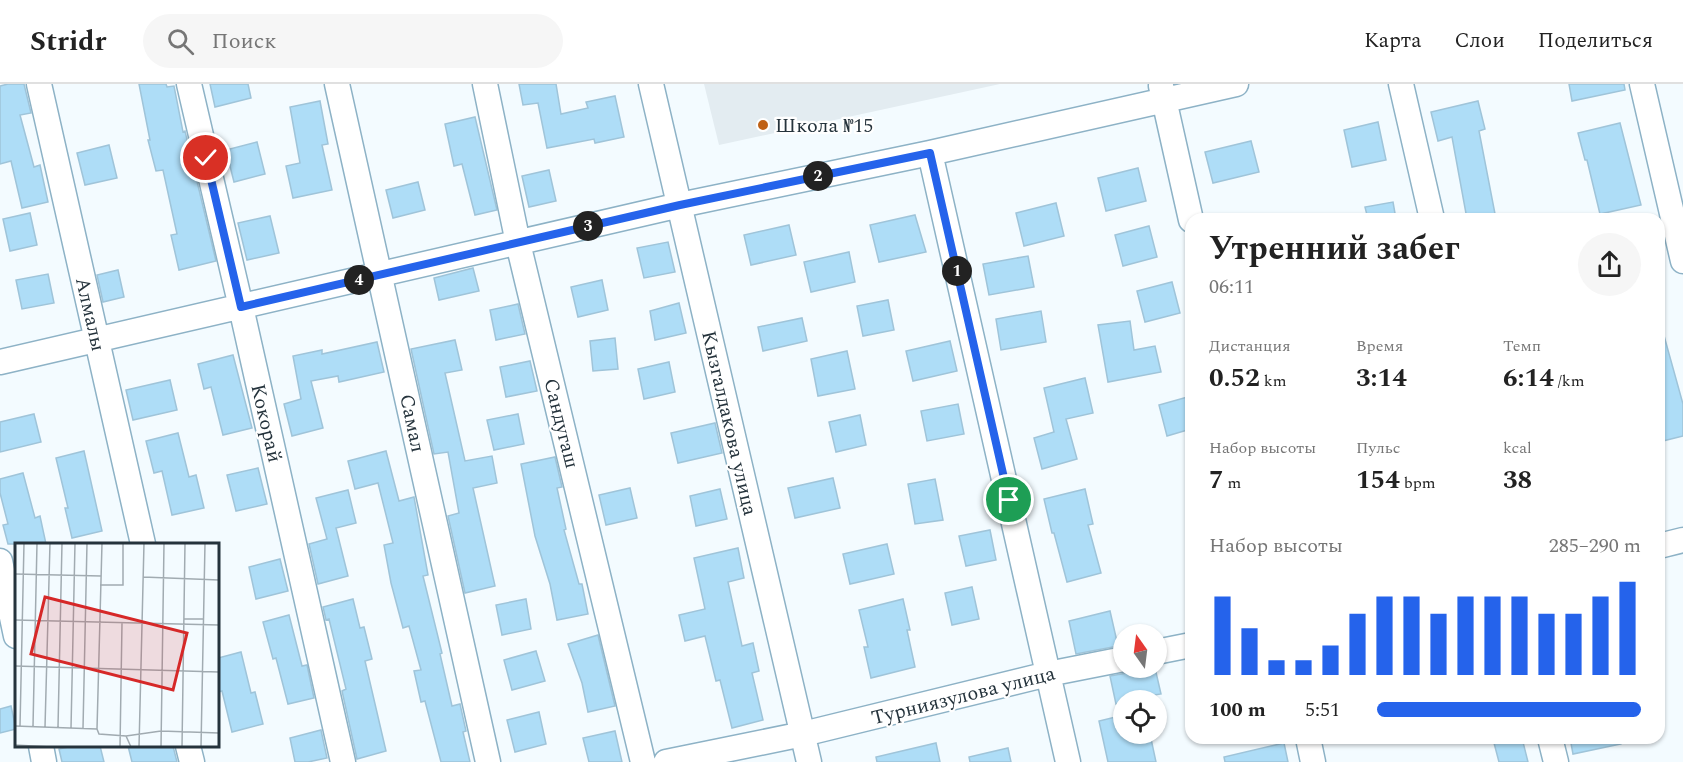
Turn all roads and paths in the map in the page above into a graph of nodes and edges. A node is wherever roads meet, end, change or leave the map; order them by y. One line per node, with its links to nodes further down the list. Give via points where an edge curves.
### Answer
1 (39, 84): 18 (street, Алмалы)
2 (189, 84): 17 (street, Кокорай)
3 (337, 84): 16 (street, Самал)
4 (485, 84): 14 (street, Сандугаш)
5 (651, 84): 11 (street, Кызгалдакова улица)
6 (1236, 84): 9 (street)
7 (1401, 84): 13 (street)
8 (1642, 84): 15 (street)
9 (1162, 92): 10 (street); 12 (street)
10 (930, 153): 11 (street); 28 (street)
11 (680, 205): 14 (street); 29 (street, Кызгалдакова улица)
12 (1189, 213)
13 (1431, 213)
14 (518, 243): 16 (street); 38 (street, Сандугаш)
15 (1683, 261)
16 (381, 274): 17 (street); 37 (street, Самал)
17 (241, 307): 18 (street); 36 (street, Кокорай)
18 (97, 340): 19 (street); 21 (street, Алмалы)
19 (0, 362)
20 (1683, 540): 22 (street)
21 (143, 543)
22 (1665, 544)
23 (0, 561): 24 (street)
24 (15, 631)
25 (1185, 646): 26 (street)
26 (1167, 650)
27 (1113, 661): 28 (street, Турниязулова улица)
28 (1048, 674): 29 (street, Турниязулова улица); 41 (street)
29 (803, 734): 39 (street, Турниязулова улица); 40 (street, Кызгалдакова улица)
30 (1309, 744): 42 (street)
31 (1552, 744): 43 (street)
32 (40, 747): 34 (street)
33 (188, 747): 35 (street)
34 (44, 762)
35 (192, 762)
36 (343, 762)
37 (488, 762)
38 (643, 762)
39 (666, 762)
40 (809, 762)
41 (1068, 762)
42 (1313, 762)
43 (1556, 762)

